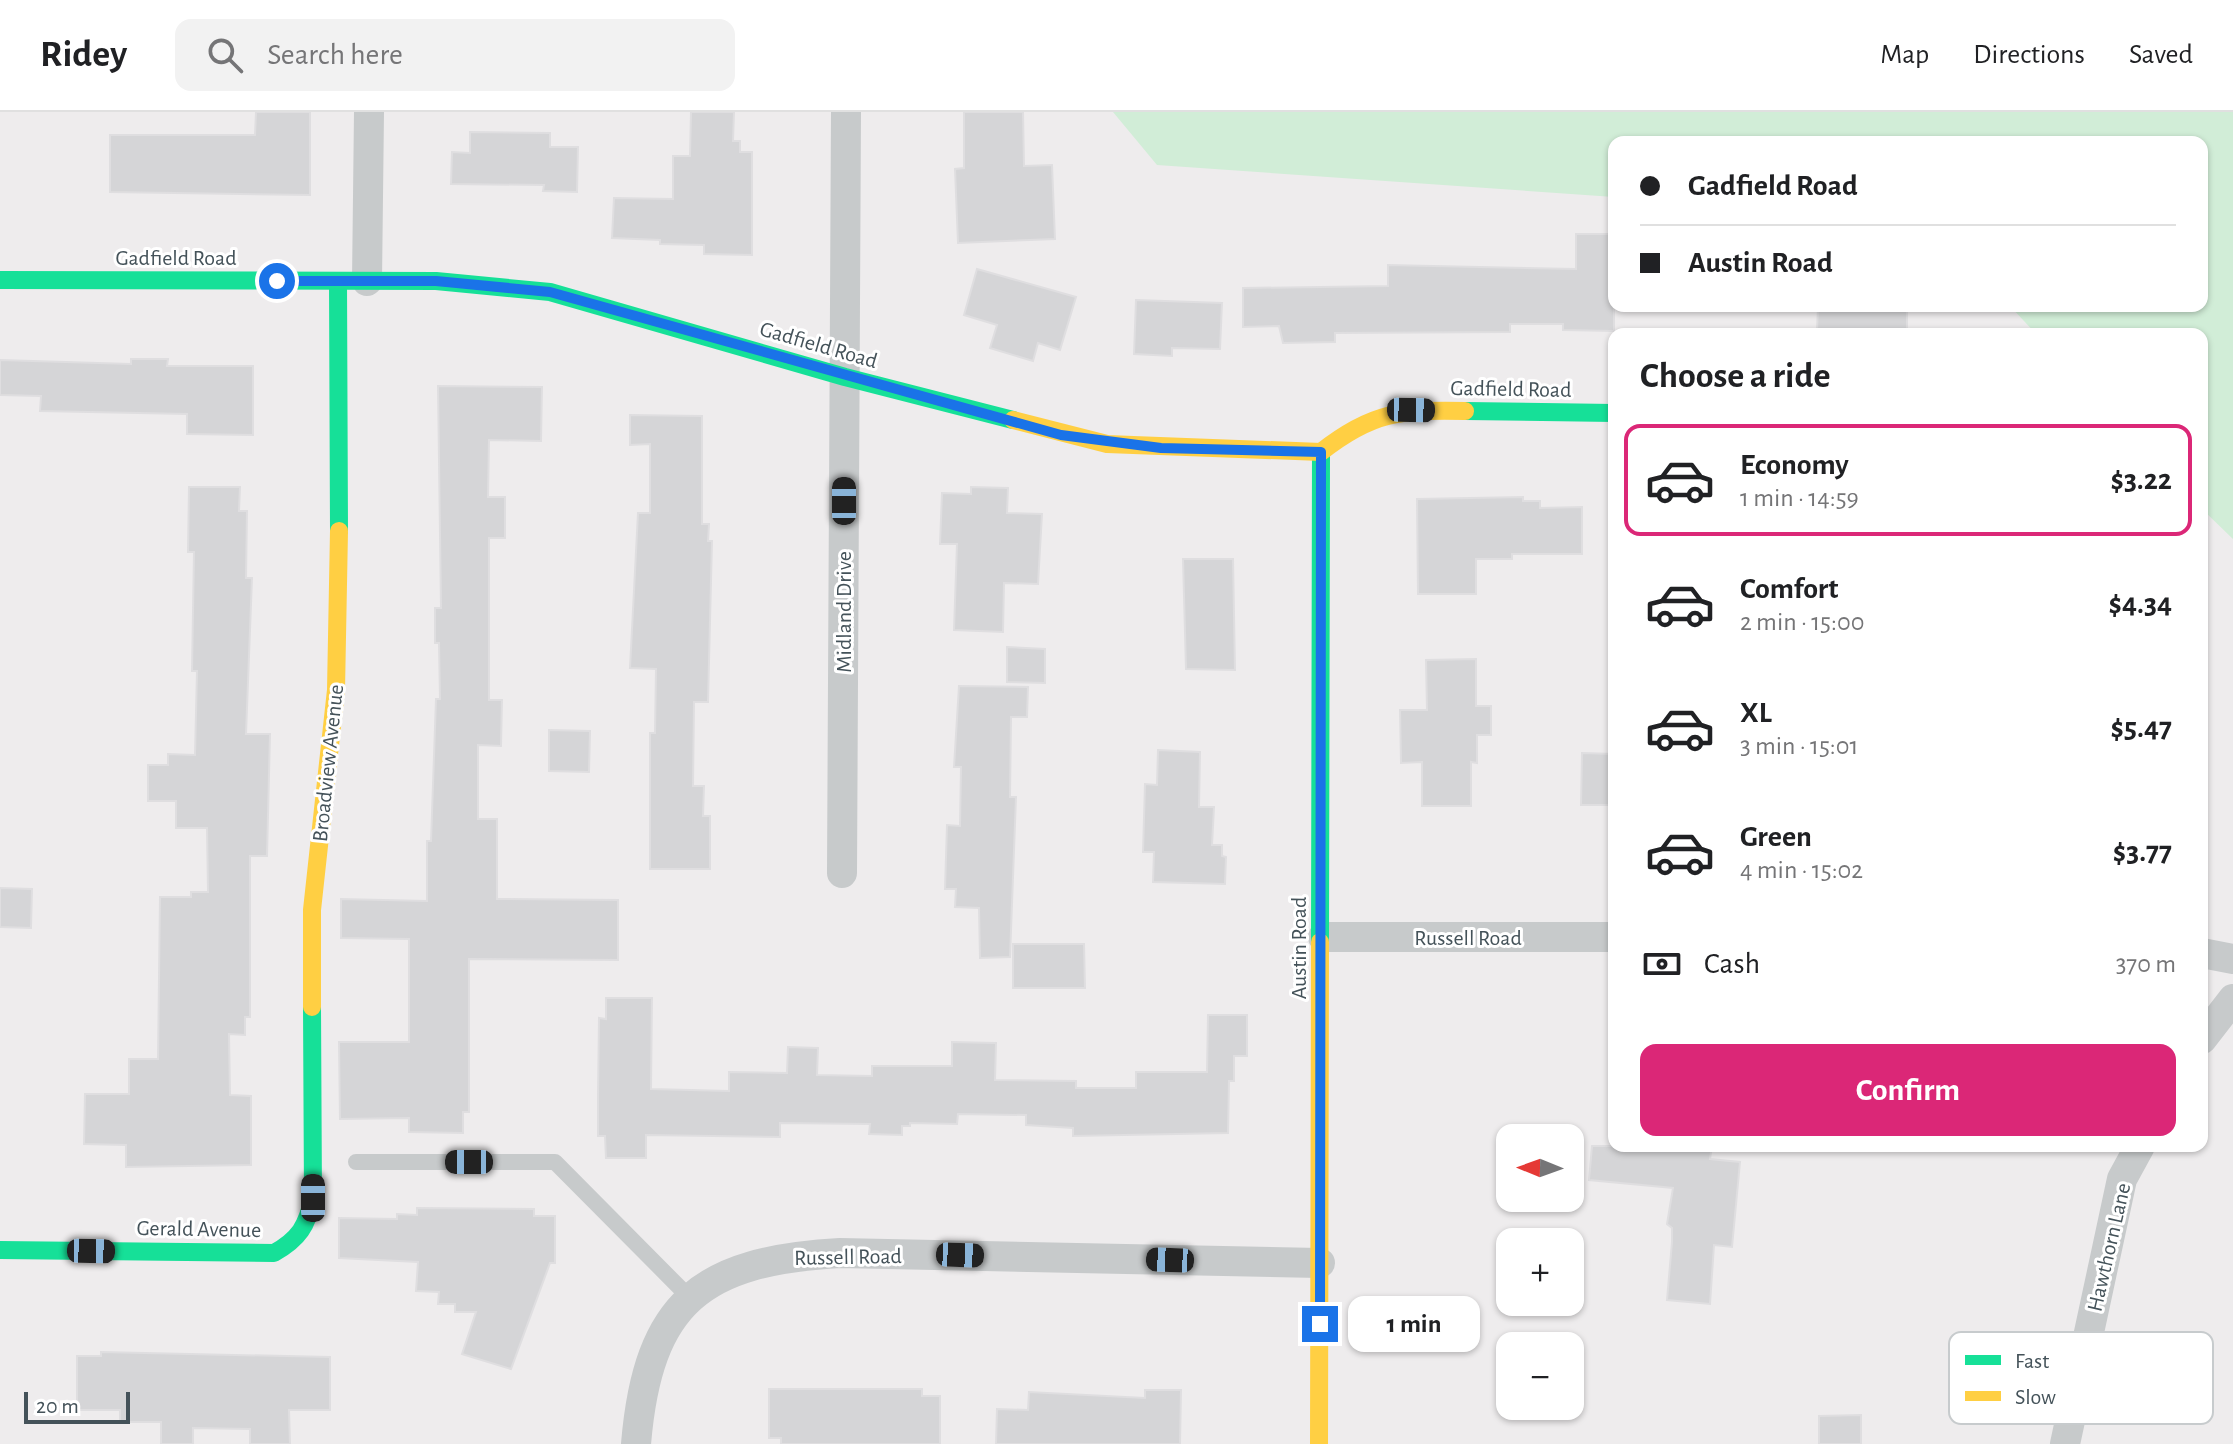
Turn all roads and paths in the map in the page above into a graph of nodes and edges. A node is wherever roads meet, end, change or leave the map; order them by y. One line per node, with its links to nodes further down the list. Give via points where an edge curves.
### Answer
1 (369, 112): 4 (street, Broadview Avenue)
2 (846, 112): 5 (street, Midland Drive)
3 (0, 280): 4 (street, Gadfield Road)
4 (353, 281): 5 (street, Gadfield Road, via 436,281 550,292); 17 (street, Broadview Avenue, via 336,690 312,910 313,1198)
5 (845, 377): 7 (street, Gadfield Road, via 1107,444); 8 (street, Midland Drive)
6 (1608, 413): 7 (street, Gadfield Road, via 1411,410 1354,426)
7 (1321, 452): 9 (street, Austin Road)
8 (842, 873)
9 (1323, 937): 10 (street, Russell Road); 19 (street, Austin Road)
10 (1608, 937)
11 (2208, 954): 12 (street)
12 (2233, 959)
13 (2233, 999): 14 (street)
14 (2208, 1031)
15 (2137, 1152): 21 (street, Hawthorn Lane, via 2122,1179)
16 (356, 1162): 20 (lane, via 555,1162)
17 (298, 1241): 18 (street, Gerald Avenue, via 274,1253)
18 (0, 1250)
19 (1320, 1263): 20 (street, Russell Road, via 840,1253 789,1256 744,1267 703,1285); 24 (street, Austin Road)
20 (690, 1298): 23 (street, Russell Road, via 671,1318 651,1361)
21 (2089, 1332)
22 (2069, 1424): 25 (street, Hawthorn Lane)
23 (636, 1444)
24 (1319, 1444)
25 (2065, 1444)

